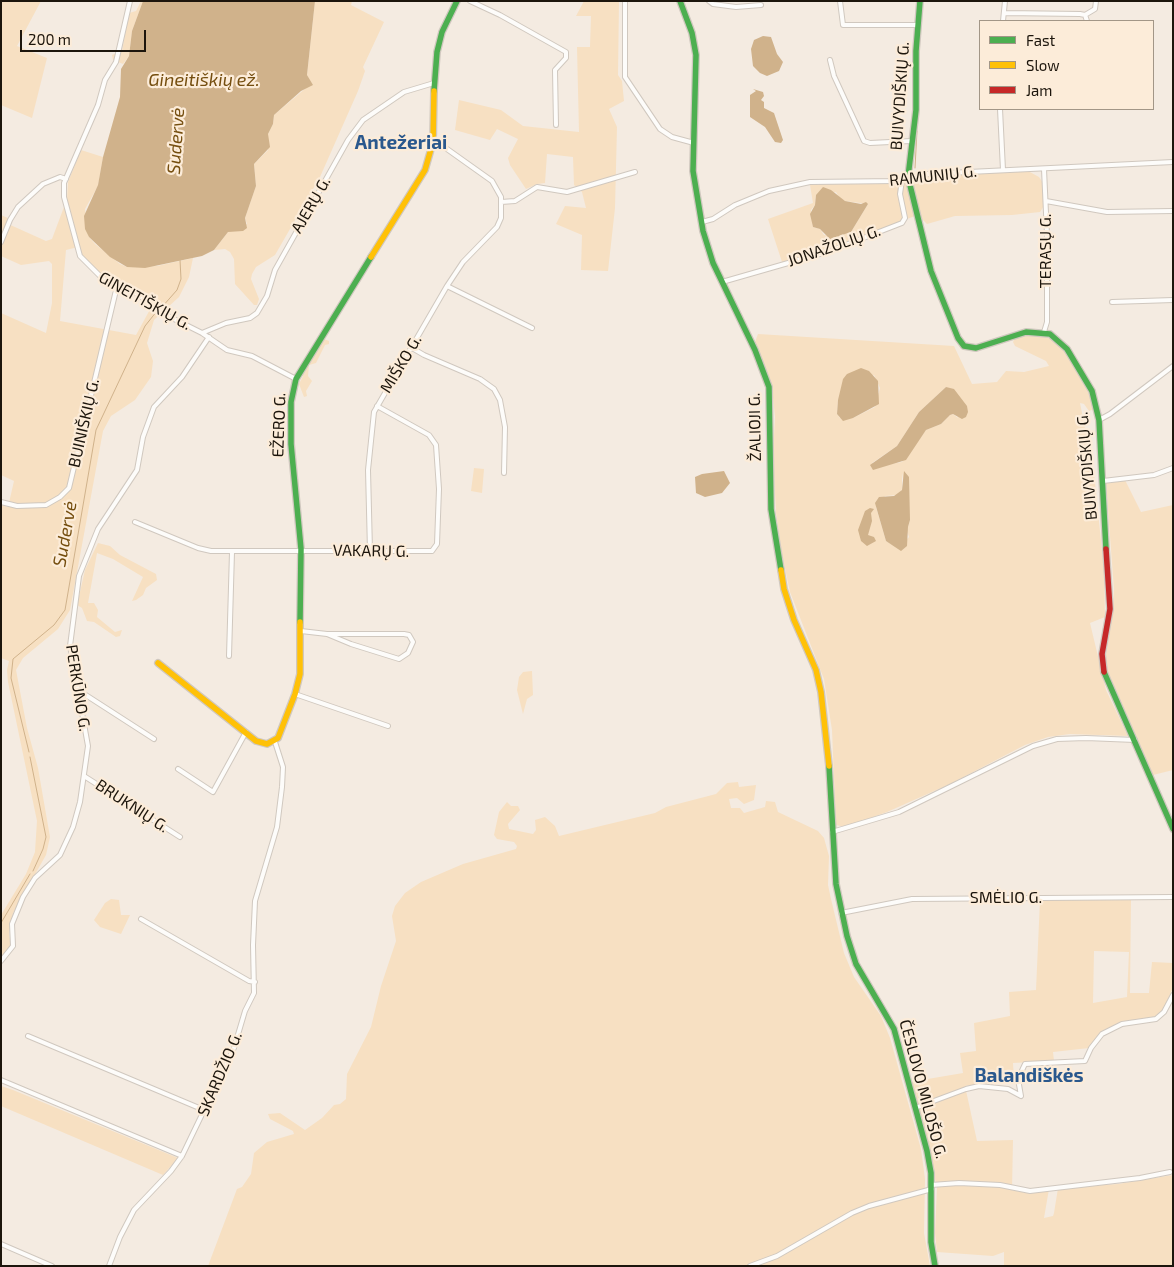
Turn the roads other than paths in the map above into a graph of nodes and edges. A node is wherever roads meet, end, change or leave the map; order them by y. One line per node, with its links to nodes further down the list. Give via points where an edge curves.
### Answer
1 (130, 1): 28 (street, GINEITIŠKIŲ G., via 116,62 105,80 98,105)
2 (457, 1): 18 (street, EŽERO G., via 441,37)
3 (470, 1): 20 (street, via 566,52 555,70)
4 (625, 1): 23 (street, via 625,76 660,129 672,137)
5 (680, 1): 23 (street, ŽALIOJI G., via 696,55)
6 (709, 1): 11 (street, via 736,7)
7 (840, 1): 16 (street, via 843,25)
8 (920, 1): 16 (street, BUIVYDIŠKIŲ G.)
9 (1005, 1): 12 (street)
10 (1096, 1): 13 (street, via 1095,9)
11 (761, 5)
12 (1004, 12): 13 (street); 14 (street)
13 (1085, 15): 15 (street)
14 (1003, 20)
15 (1087, 20)
16 (918, 25): 21 (street, BUIVYDIŠKIŲ G., via 916,110)
17 (830, 60): 21 (street, via 834,76 864,141)
18 (434, 83): 22 (street, EŽERO G.); 42 (street, AJERŲ G., via 404,92 363,120 348,140 275,270 267,296 257,312 250,318)
19 (1000, 110): 26 (street)
20 (556, 126)
21 (911, 141): 29 (street, BUIVYDIŠKIŲ G.)
22 (433, 142): 31 (street, via 487,176 496,186); 46 (street, EŽERO G., via 418,182)
23 (694, 143): 33 (street, ŽALIOJI G., via 694,187)
24 (1173, 162): 25 (street, RAMUNIŲ G.)
25 (1044, 169): 26 (street, RAMUNIŲ G.); 30 (street, TERASŲ G.)
26 (1003, 170): 29 (street, RAMUNIŲ G., via 928,174)
27 (635, 172): 31 (street, via 567,192 537,187 515,201)
28 (66, 179): 34 (street, via 60,177 43,184 18,207); 36 (street, GINEITIŠKIŲ G., via 64,196 80,256 98,276)
29 (905, 179): 33 (street, RAMUNIŲ G., via 801,183 752,198); 35 (street, JONAŽOLIŲ G., via 900,194 905,218 902,223 830,251); 41 (street, BUIVYDIŠKIŲ G., via 931,271 961,342 972,348 1012,335)
30 (1046, 201): 32 (street, via 1107,212); 41 (street, TERASŲ G., via 1047,314)
31 (501, 202): 37 (street, MIŠKO G., via 500,222 472,250)
32 (1173, 211)
33 (702, 222): 35 (street, ŽALIOJI G., via 708,248)
34 (1, 242)
35 (722, 282): 71 (street, ŽALIOJI G., via 769,387 772,403 772,519 784,589 816,670 821,692 828,744)
36 (118, 286): 42 (street, GINEITIŠKIŲ G.); 52 (street, BUINIŠKIŲ G., via 68,488 46,505)
37 (447, 286): 40 (street); 44 (street, MIŠKO G.)
38 (1173, 300): 39 (street)
39 (1112, 302)
40 (532, 328)
41 (1044, 332): 48 (street, BUIVYDIŠKIŲ G., via 1058,339 1077,364 1092,391)
42 (202, 333): 43 (street, GINEITIŠKIŲ G.)
43 (209, 337): 46 (street, GINEITIŠKIŲ G., via 227,350 252,356); 61 (street, PERKŪNO G., via 182,377 154,407 143,437 137,470 98,529 79,576 70,635)
44 (412, 348): 47 (street, MIŠKO G.); 50 (street, via 480,379 494,389 500,400 505,427)
45 (1173, 366): 48 (street)
46 (296, 378): 54 (street, EŽERO G., via 291,402 290,444)
47 (377, 406): 55 (street, MIŠKO G., via 372,417 368,470); 55 (street, VAKARŲ G., via 429,435 436,445 439,473 437,544 432,551 425,552)
48 (1099, 420): 51 (street, BUIVYDIŠKIŲ G.)
49 (1173, 468): 51 (street, via 1154,475)
50 (504, 474)
51 (1103, 481): 66 (street, BUIVYDIŠKIŲ G., via 1110,609 1102,669)
52 (1, 502)
53 (135, 522): 56 (street, VAKARŲ G., via 198,548)
54 (301, 549): 55 (street, VAKARŲ G.); 56 (street, VAKARŲ G.); 57 (street, EŽERO G.)
55 (370, 551)
56 (232, 552): 59 (street)
57 (301, 631): 58 (street); 62 (street, EŽERO G., via 300,674)
58 (327, 634): 58 (street, via 399,659 408,653 413,642 410,634)
59 (229, 656)
60 (158, 663): 64 (street)
61 (78, 690): 65 (street); 69 (street, PERKŪNO G., via 88,746)
62 (295, 694): 63 (street); 67 (street, EŽERO G.)
63 (388, 726)
64 (246, 732): 67 (street, via 260,743); 68 (street, via 214,792)
65 (154, 739)
66 (1135, 740): 70 (street, BUIVYDIŠKIŲ G.); 71 (street, via 1057,739 1033,746 899,812)
67 (274, 742): 77 (street, SKARDŽIO G., via 283,767 282,787 277,827 255,901)
68 (178, 769)
69 (84, 776): 72 (street, BRUKNIŲ G.); 76 (street, PERKŪNO G., via 78,808 62,851 35,878 23,897 12,924 13,946)
70 (1173, 829)
71 (832, 832): 74 (street, ČESLOVO MILOŠO G.)
72 (180, 837)
73 (1173, 897): 74 (street, SMĖLIO G., via 912,899)
74 (841, 913): 81 (street, ČESLOVO MILOŠO G., via 856,964 894,1029)
75 (141, 919): 77 (street)
76 (1, 961)
77 (255, 982): 82 (street, SKARDŽIO G., via 239,1038)
78 (1173, 995): 81 (street, via 1156,1019 1122,1024 1102,1034 1085,1062 1025,1064 1018,1079 1021,1096 1008,1089 974,1087)
79 (28, 1036): 82 (street)
80 (1, 1080): 83 (street)
81 (915, 1108): 85 (street, ČESLOVO MILOŠO G., via 927,1151)
82 (204, 1110): 83 (street, SKARDŽIO G.)
83 (182, 1156): 88 (street, SKARDŽIO G., via 134,1210)
84 (1170, 1172): 85 (street, ČESLOVO MILOŠO G., via 1030,1191 1000,1185 958,1183)
85 (932, 1187): 89 (street, via 869,1206 835,1221 777,1256); 90 (street, ČESLOVO MILOŠO G., via 931,1242)
86 (1, 1244): 87 (street)
87 (52, 1266)
88 (109, 1266)
89 (750, 1266)
90 (935, 1266)

